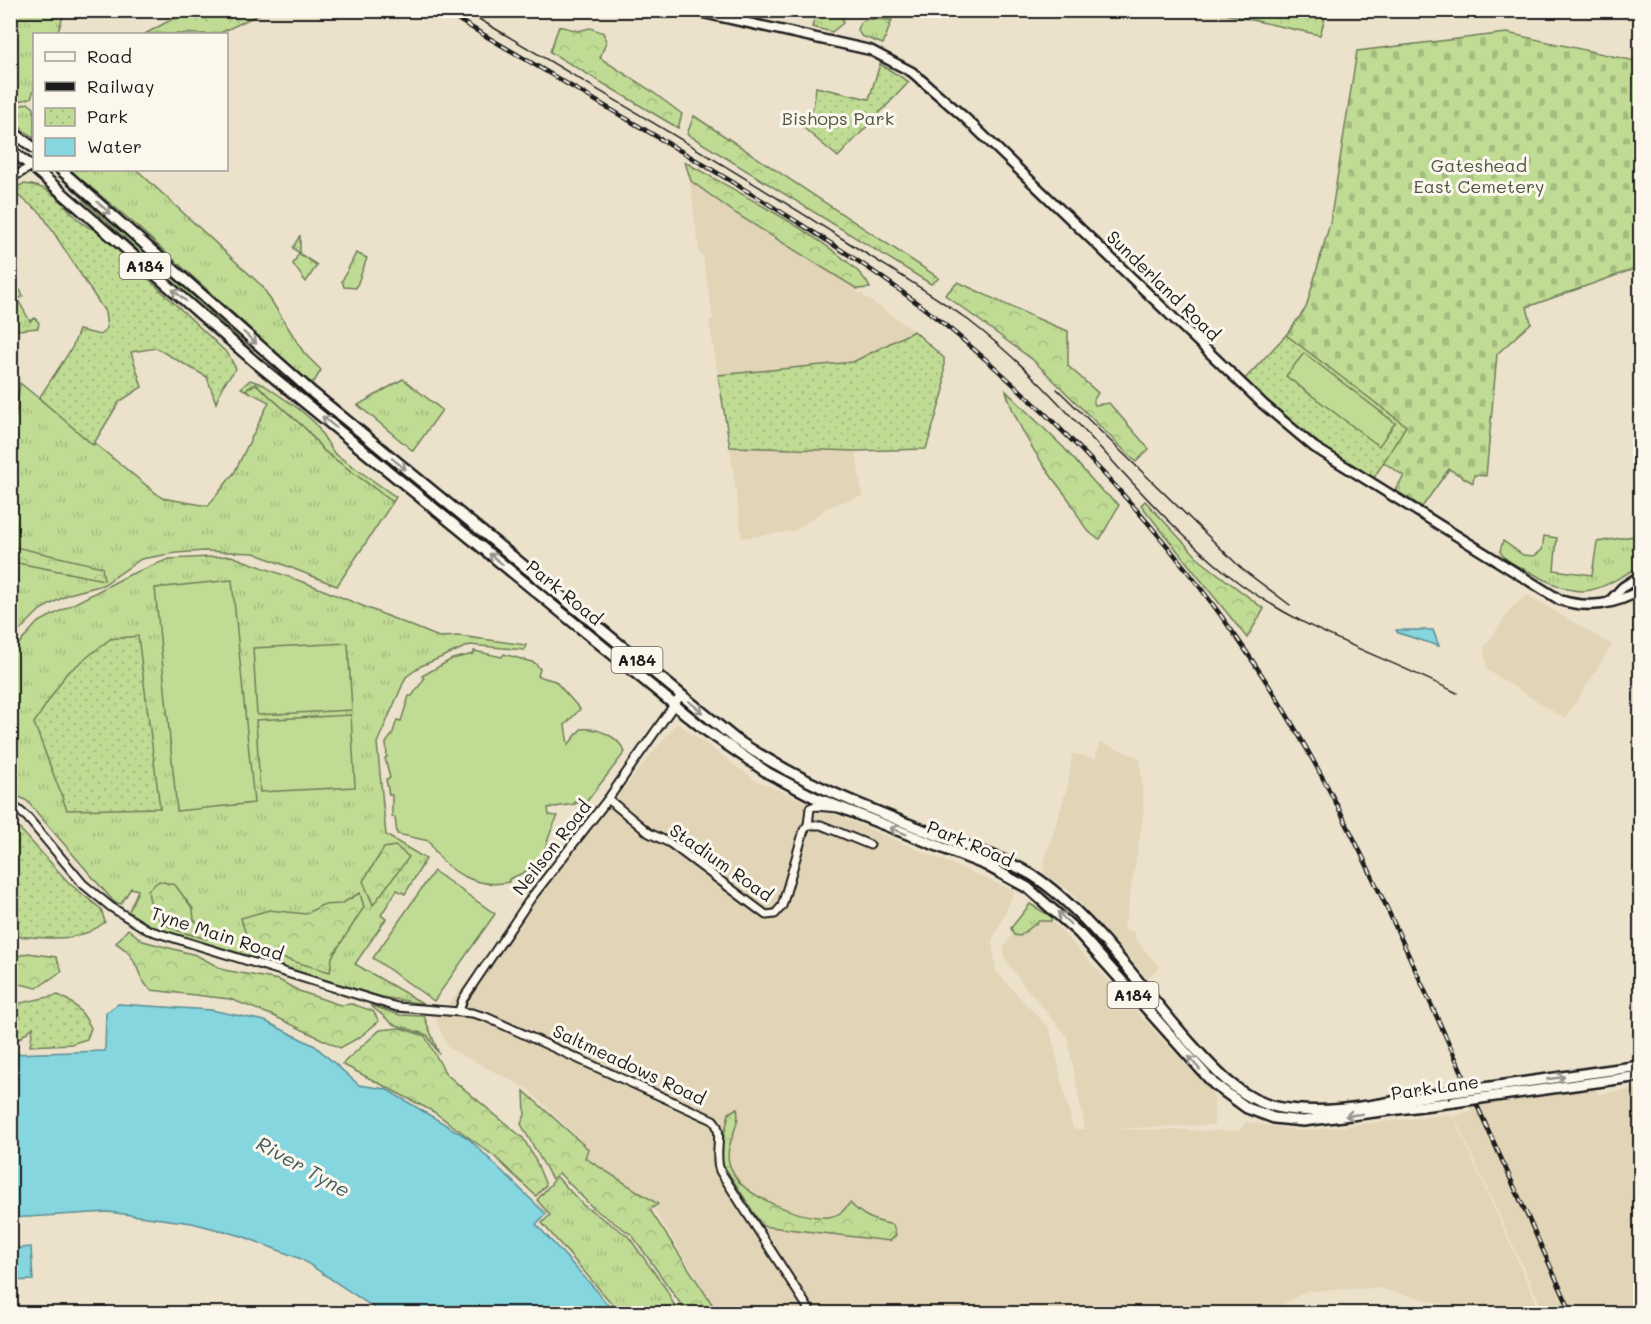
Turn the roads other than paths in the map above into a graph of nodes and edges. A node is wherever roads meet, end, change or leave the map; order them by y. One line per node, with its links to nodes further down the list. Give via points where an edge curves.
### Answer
1 (690, 10): 14 (main road, Sunderland Road, via 870,51 912,72 964,117 1263,404 1314,447 1546,593 1578,605)
2 (10, 130): 3 (highway)
3 (33, 147)
4 (10, 150): 5 (highway, A184)
5 (33, 167)
6 (33, 168): 9 (street)
7 (37, 171): 11 (highway, Park Road / A184, one-way to 7, via 255,362)
8 (62, 171): 10 (highway, Park Road / A184, one-way to 10, via 314,393)
9 (10, 179)
10 (458, 512): 11 (highway); 15 (highway, Park Road / A184)
11 (450, 522): 16 (highway, Park Road / A184, one-way to 11)
12 (1641, 576): 14 (main road)
13 (1641, 590): 14 (main road, Sunderland Road)
14 (1609, 602)
15 (681, 695): 16 (street, Neilson Road); 22 (highway, Park Road / A184, one-way to 22, via 773,765 825,791)
16 (674, 705): 17 (street, Neilson Road); 19 (highway, Park Road / A184, via 768,773)
17 (608, 799): 20 (street, Stadium Road, via 648,833 670,843 766,915 775,914 782,906); 24 (street, Neilson Road, via 531,898 463,999)
18 (10, 803): 24 (street, Tyne Main Road, via 27,817 83,884 148,930 397,1007)
19 (841, 808): 20 (street, via 810,808); 23 (highway, Park Road / A184, one-way to 19)
20 (808, 825): 21 (street, via 821,825)
21 (870, 845)
22 (969, 847): 23 (highway); 28 (highway, Park Road / A184, via 1032,875 1065,902 1214,1069)
23 (964, 857): 29 (highway, Park Road / A184, one-way to 23, via 1197,1067 1059,913 1028,888)
24 (459, 1011): 30 (street, Saltmeadows Road, via 486,1017 713,1120 719,1132 715,1153 720,1171)
25 (1641, 1066): 27 (highway, Park Lane / A184, one-way to 25)
26 (1641, 1076): 27 (highway, Park Lane / A184)
27 (1500, 1090): 28 (highway, Park Lane / A184, bridge, via 1305,1110 1267,1104); 29 (highway, Park Lane / A184, one-way to 29, bridge, via 1454,1102 1304,1120 1263,1115)
28 (1243, 1092)
29 (1237, 1102)
30 (812, 1314)

